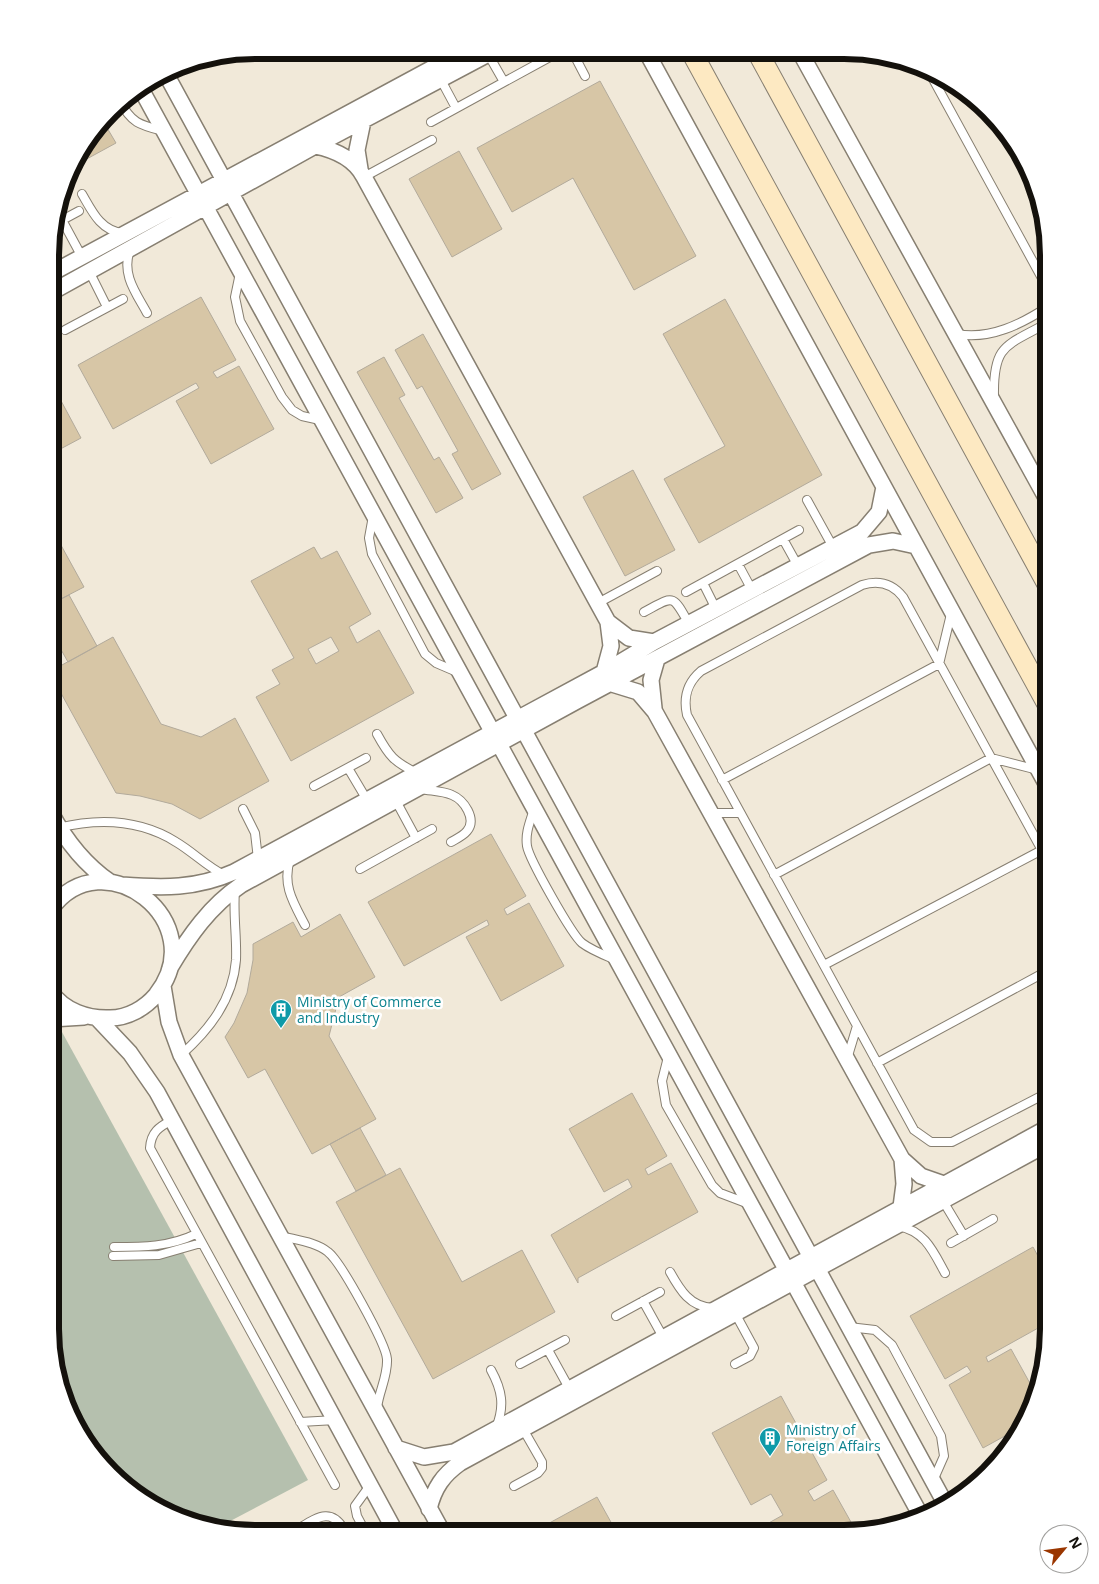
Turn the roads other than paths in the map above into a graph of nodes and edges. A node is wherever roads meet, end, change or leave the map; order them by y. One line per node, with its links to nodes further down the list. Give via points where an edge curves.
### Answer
1 (450, 59): 24 (street)
2 (478, 59): 12 (street)
3 (494, 59): 14 (lane)
4 (546, 59): 14 (lane)
5 (576, 59): 10 (lane)
6 (650, 59): 46 (street)
7 (695, 59): 72 (main road)
8 (761, 59): 57 (main road)
9 (804, 59): 43 (street)
10 (585, 76)
11 (169, 79): 24 (street)
12 (441, 80): 16 (lane); 18 (street)
13 (934, 81): 35 (lane)
14 (504, 82): 16 (lane)
15 (144, 94): 20 (street)
16 (456, 108): 19 (lane)
17 (124, 109): 20 (lane, via 139,124)
18 (363, 121): 22 (street); 23 (street, via 357,150)
19 (431, 122)
20 (164, 132): 26 (street)
21 (432, 140): 23 (lane)
22 (315, 146): 23 (street, via 336,152); 24 (street)
23 (362, 173): 61 (street)
24 (228, 187): 26 (street); 74 (street)
25 (82, 194): 29 (lane, via 104,226)
26 (202, 201): 29 (street); 30 (street); 34 (street)
27 (79, 211): 28 (lane)
28 (62, 220): 31 (lane)
29 (127, 234): 31 (street)
30 (130, 249): 33 (street); 40 (lane, via 127,272)
31 (82, 257): 32 (street)
32 (59, 269)
33 (89, 271): 36 (street); 38 (lane)
34 (240, 271): 45 (street); 45 (lane, via 235,297 240,321 292,410 302,416)
35 (1040, 275)
36 (59, 288)
37 (123, 299): 38 (lane)
38 (108, 307): 42 (lane)
39 (1040, 310): 43 (lane, via 992,334)
40 (147, 313)
41 (1040, 327): 44 (lane, via 1008,345 998,356 993,371)
42 (65, 330)
43 (957, 334): 44 (street)
44 (994, 403): 47 (street)
45 (322, 420): 49 (street)
46 (884, 487): 52 (street); 53 (street, via 883,500 872,523)
47 (1040, 487)
48 (806, 500): 53 (lane)
49 (373, 514): 70 (street); 70 (lane, via 369,538 379,571 425,654 436,663)
50 (799, 530): 51 (lane)
51 (783, 539): 54 (lane); 55 (lane)
52 (916, 546): 64 (street); 68 (street, via 893,541 869,545)
53 (833, 547): 55 (street)
54 (738, 564): 58 (lane); 59 (lane)
55 (798, 566): 59 (street)
56 (657, 571): 61 (lane)
57 (1040, 571)
58 (703, 583): 60 (lane); 62 (lane)
59 (752, 590): 62 (street)
60 (686, 592)
61 (598, 603): 65 (street)
62 (716, 609): 66 (street)
63 (644, 612): 66 (lane, via 672,600)
64 (952, 612): 69 (lane); 80 (street)
65 (608, 622): 67 (street, via 628,638); 71 (street, via 611,646)
66 (689, 624): 67 (street)
67 (654, 642): 71 (street)
68 (657, 659): 71 (street); 73 (street, via 651,685)
69 (939, 664): 78 (lane); 83 (lane); 83 (lane, via 898,592 882,583 862,585 701,671 690,683 684,699 687,715)
70 (460, 673): 76 (street)
71 (608, 678): 73 (street, via 638,692); 74 (street, via 577,701)
72 (1040, 691)
73 (655, 712): 90 (street)
74 (521, 725): 76 (street); 139 (street)
75 (377, 734): 81 (lane, via 392,758)
76 (495, 739): 81 (street); 85 (street); 89 (street)
77 (366, 758): 79 (lane)
78 (991, 758): 80 (lane); 97 (lane); 102 (lane)
79 (348, 768): 84 (lane); 86 (lane)
80 (1038, 770): 82 (street)
81 (417, 773): 86 (street)
82 (1040, 773)
83 (722, 780): 91 (lane)
84 (314, 786)
85 (419, 789): 87 (street); 96 (lane, via 450,794 466,809 471,822 469,829)
86 (367, 800): 99 (street)
87 (396, 801): 95 (lane); 100 (street)
88 (243, 809): 99 (lane, via 255,834)
89 (534, 809): 108 (street); 108 (lane, via 526,832 527,848 560,912 583,944)
90 (710, 813): 91 (lane); 119 (street)
91 (740, 813): 102 (lane)
92 (59, 828): 103 (lane, via 99,821 140,826 178,843)
93 (59, 829): 104 (street, via 86,863)
94 (432, 829): 95 (lane)
95 (416, 838): 101 (lane)
96 (451, 842)
97 (1040, 846)
98 (1040, 851): 109 (lane)
99 (258, 859): 103 (street)
100 (290, 859): 105 (street); 107 (lane, via 286,875 288,892)
101 (360, 869)
102 (774, 875): 109 (lane)
103 (225, 876): 104 (street, via 188,887)
104 (116, 884): 106 (street, via 90,884 72,890); 110 (street, via 139,892 153,902 163,917 173,950)
105 (235, 889): 110 (street, via 205,917); 117 (lane, via 236,962 230,989 202,1037)
106 (59, 902)
107 (305, 925)
108 (617, 961): 118 (street)
109 (824, 965): 116 (lane)
110 (170, 968): 112 (street)
111 (1040, 975): 120 (lane)
112 (163, 986): 114 (street, via 151,1001 135,1012 117,1018); 117 (street, via 169,1022)
113 (59, 1000): 114 (street, via 69,1009)
114 (93, 1018): 115 (street); 122 (street, via 144,1071)
115 (59, 1019)
116 (857, 1026): 119 (lane); 120 (lane)
117 (181, 1055): 133 (street)
118 (669, 1055): 128 (street); 128 (lane, via 662,1081 666,1105 712,1185 720,1193)
119 (847, 1060): 125 (street)
120 (877, 1063): 121 (lane, via 914,1130 924,1139 938,1144 959,1139)
121 (1040, 1097)
122 (172, 1120): 132 (lane, via 155,1130 150,1148); 157 (street)
123 (1040, 1132): 126 (street)
124 (1040, 1152): 127 (street)
125 (902, 1160): 126 (street, via 921,1176); 129 (street, via 904,1184)
126 (944, 1184): 129 (street)
127 (943, 1201): 131 (street); 134 (lane)
128 (751, 1205): 142 (street)
129 (901, 1207): 139 (street)
130 (993, 1219): 134 (lane)
131 (896, 1226): 139 (street); 141 (lane, via 924,1238)
132 (196, 1234): 135 (lane); 137 (lane, via 158,1246)
133 (279, 1236): 156 (street); 156 (lane, via 320,1246 338,1263 387,1358)
134 (964, 1236): 136 (lane)
135 (201, 1243): 138 (lane, via 159,1255); 158 (lane)
136 (950, 1243)
137 (114, 1247)
138 (113, 1256)
139 (814, 1262): 142 (street); 148 (street)
140 (670, 1272): 145 (lane, via 688,1299 700,1306)
141 (945, 1273)
142 (790, 1275): 145 (street); 146 (street); 168 (street)
143 (660, 1292): 144 (lane)
144 (643, 1301): 147 (lane); 149 (lane)
145 (715, 1308): 149 (street)
146 (735, 1313): 153 (lane, via 754,1348 750,1356); 160 (street)
147 (616, 1316)
148 (849, 1327): 162 (street); 162 (lane, via 875,1330 884,1337 941,1436 944,1456)
149 (663, 1337): 155 (street)
150 (565, 1340): 151 (lane)
151 (548, 1350): 152 (lane); 155 (lane)
152 (520, 1364)
153 (735, 1364)
154 (492, 1370): 159 (lane, via 502,1398)
155 (569, 1388): 159 (street)
156 (376, 1412): 161 (street)
157 (336, 1420): 158 (lane); 163 (street)
158 (300, 1422): 164 (lane)
159 (496, 1428): 161 (street, via 444,1455 424,1457)
160 (523, 1429): 165 (lane, via 542,1462 542,1468); 167 (street, via 451,1470 436,1487)
161 (396, 1448): 167 (street)
162 (933, 1481): 166 (street)
163 (371, 1484): 171 (lane, via 355,1506); 172 (street)
164 (335, 1485)
165 (514, 1486)
166 (943, 1499)
167 (429, 1509): 173 (street)
168 (918, 1510)
169 (306, 1525): 170 (lane, via 328,1516 337,1519)
170 (341, 1525)
171 (362, 1525)
172 (392, 1525)
173 (438, 1525)

